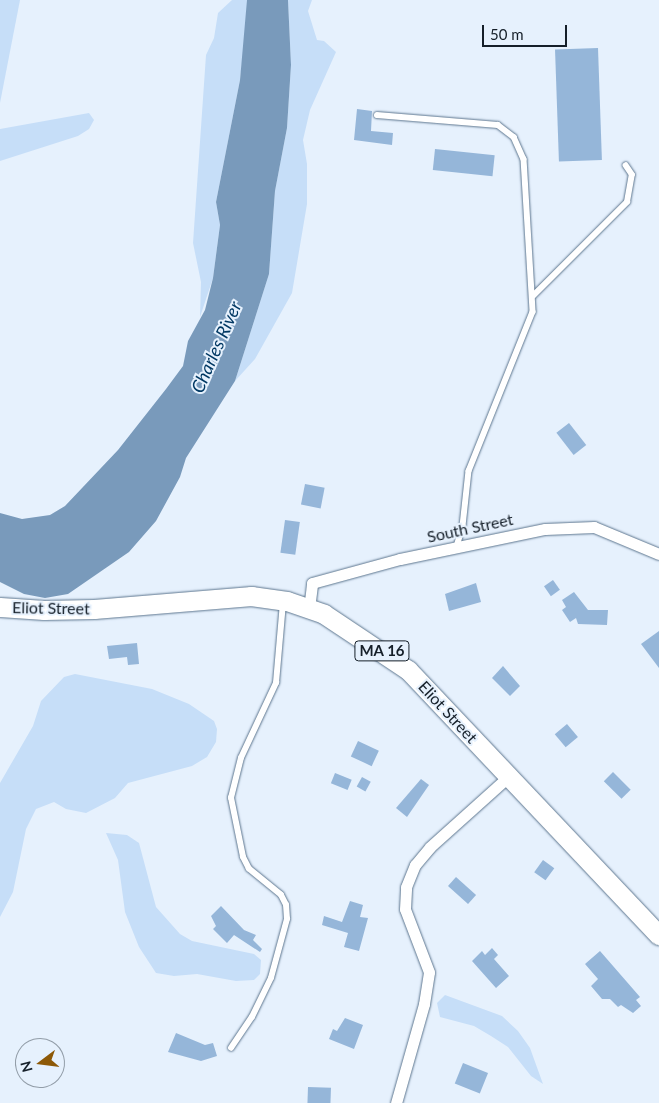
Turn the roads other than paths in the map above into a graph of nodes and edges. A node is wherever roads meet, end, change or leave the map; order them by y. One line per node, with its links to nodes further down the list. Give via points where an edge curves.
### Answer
1 (376, 115): 3 (lane, via 498,125 508,131 524,159)
2 (626, 166): 3 (lane, via 632,175 627,202)
3 (533, 296): 4 (lane, via 533,312 469,471 463,526)
4 (456, 548): 5 (street, South Street, via 499,537 570,527 594,527); 8 (street, South Street, via 400,559 312,583)
5 (659, 554)
6 (283, 601): 7 (main road, Eliot Street / MA 16, via 250,596 94,609); 8 (main road, Eliot Street / MA 16); 11 (lane, via 276,683 241,758 231,798 243,857 249,869 281,895 287,918 271,978 252,1017)
7 (0, 607)
8 (309, 609): 9 (main road, Eliot Street / MA 16, via 340,624 408,670)
9 (508, 777): 10 (main road, Eliot Street / MA 16); 12 (street, via 430,847 415,866 406,886 405,909 429,972 424,1004)
10 (659, 935)
11 (231, 1048)
12 (396, 1103)

